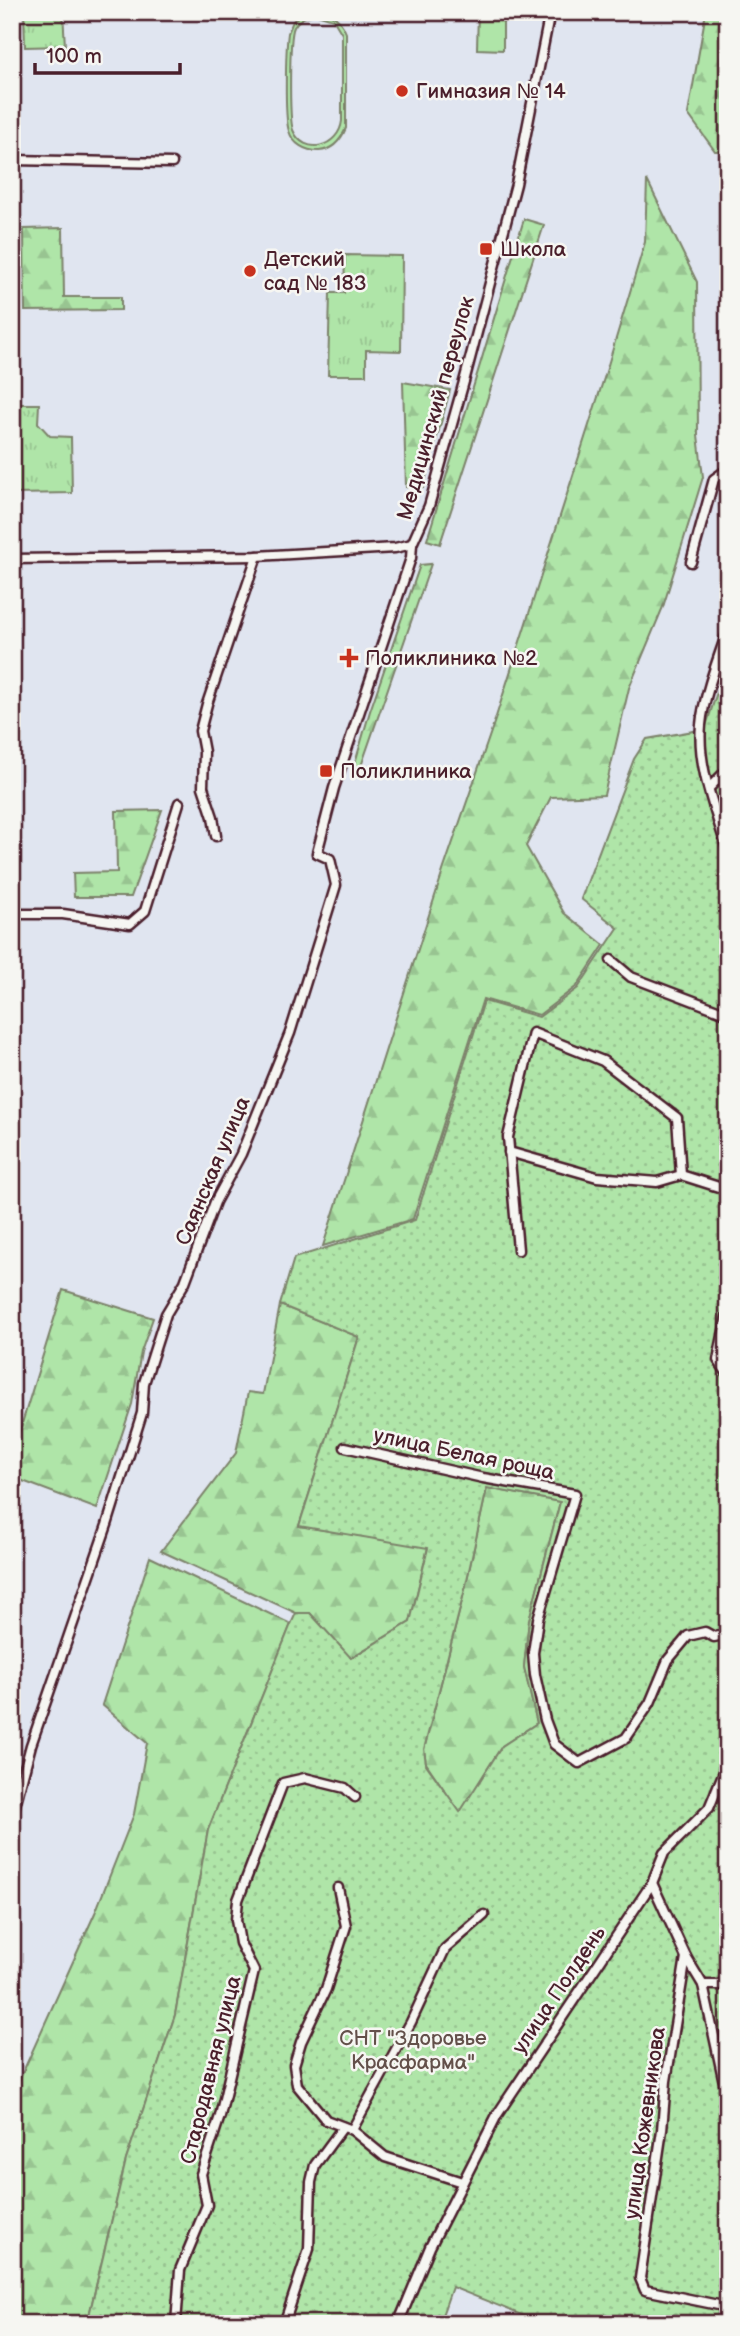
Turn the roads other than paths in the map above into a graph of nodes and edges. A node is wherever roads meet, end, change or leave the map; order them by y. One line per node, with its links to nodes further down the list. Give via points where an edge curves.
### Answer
1 (550, 12): 5 (street, Медицинский переулок, via 516,184 429,506)
2 (12, 160): 3 (street)
3 (173, 163)
4 (728, 469): 8 (street, via 714,479)
5 (412, 544): 6 (street, Медицинский переулок); 28 (street, Саянская улица, via 317,853 330,859 336,885 290,1033 185,1282 166,1314 144,1383 142,1413 31,1745)
6 (257, 556): 7 (street, Медицинский переулок); 13 (street, via 200,731 203,787)
7 (12, 559)
8 (691, 562)
9 (728, 630): 11 (street, via 701,723)
10 (728, 769): 11 (street)
11 (709, 788): 14 (street)
12 (179, 803): 15 (street, via 145,911 130,924 63,914)
13 (216, 836)
14 (728, 852)
15 (12, 914)
16 (611, 960): 17 (street, via 631,977)
17 (728, 1014)
18 (509, 1152): 19 (street, via 597,1177 657,1182); 19 (street, via 508,1137 533,1033 603,1060 677,1118); 21 (street)
19 (681, 1175): 20 (street)
20 (728, 1190)
21 (517, 1250)
22 (728, 1311): 23 (street, via 718,1360)
23 (728, 1374)
24 (345, 1447): 25 (street, улица Белая роща, via 575,1494 538,1619 533,1653 554,1744 579,1763 625,1738 650,1703 668,1660 688,1636)
25 (728, 1634)
26 (728, 1762): 29 (street, улица Полдень, via 709,1808 664,1853)
27 (355, 1797): 39 (street, Стародавняя улица, via 345,1788 305,1778 283,1783 238,1900 240,1943 254,1971 220,2116 201,2174 207,2205 180,2270)
28 (12, 1817)
29 (652, 1883): 32 (street); 37 (street, улица Полдень, via 497,2115)
30 (338, 1888): 36 (street, via 346,1926 294,2065 297,2085 326,2120)
31 (484, 1915): 36 (street, via 445,1949 411,2022)
32 (686, 1957): 34 (street); 38 (street, улица Кожевникова, via 640,2278 645,2290)
33 (728, 1978): 34 (street, via 720,1985)
34 (703, 1985): 35 (street)
35 (728, 2101)
36 (347, 2128): 37 (street, via 385,2157); 40 (street, via 315,2165 309,2249)
37 (462, 2182): 41 (street, улица Полдень)
38 (728, 2307)
39 (176, 2324)
40 (284, 2324)
41 (398, 2324)

